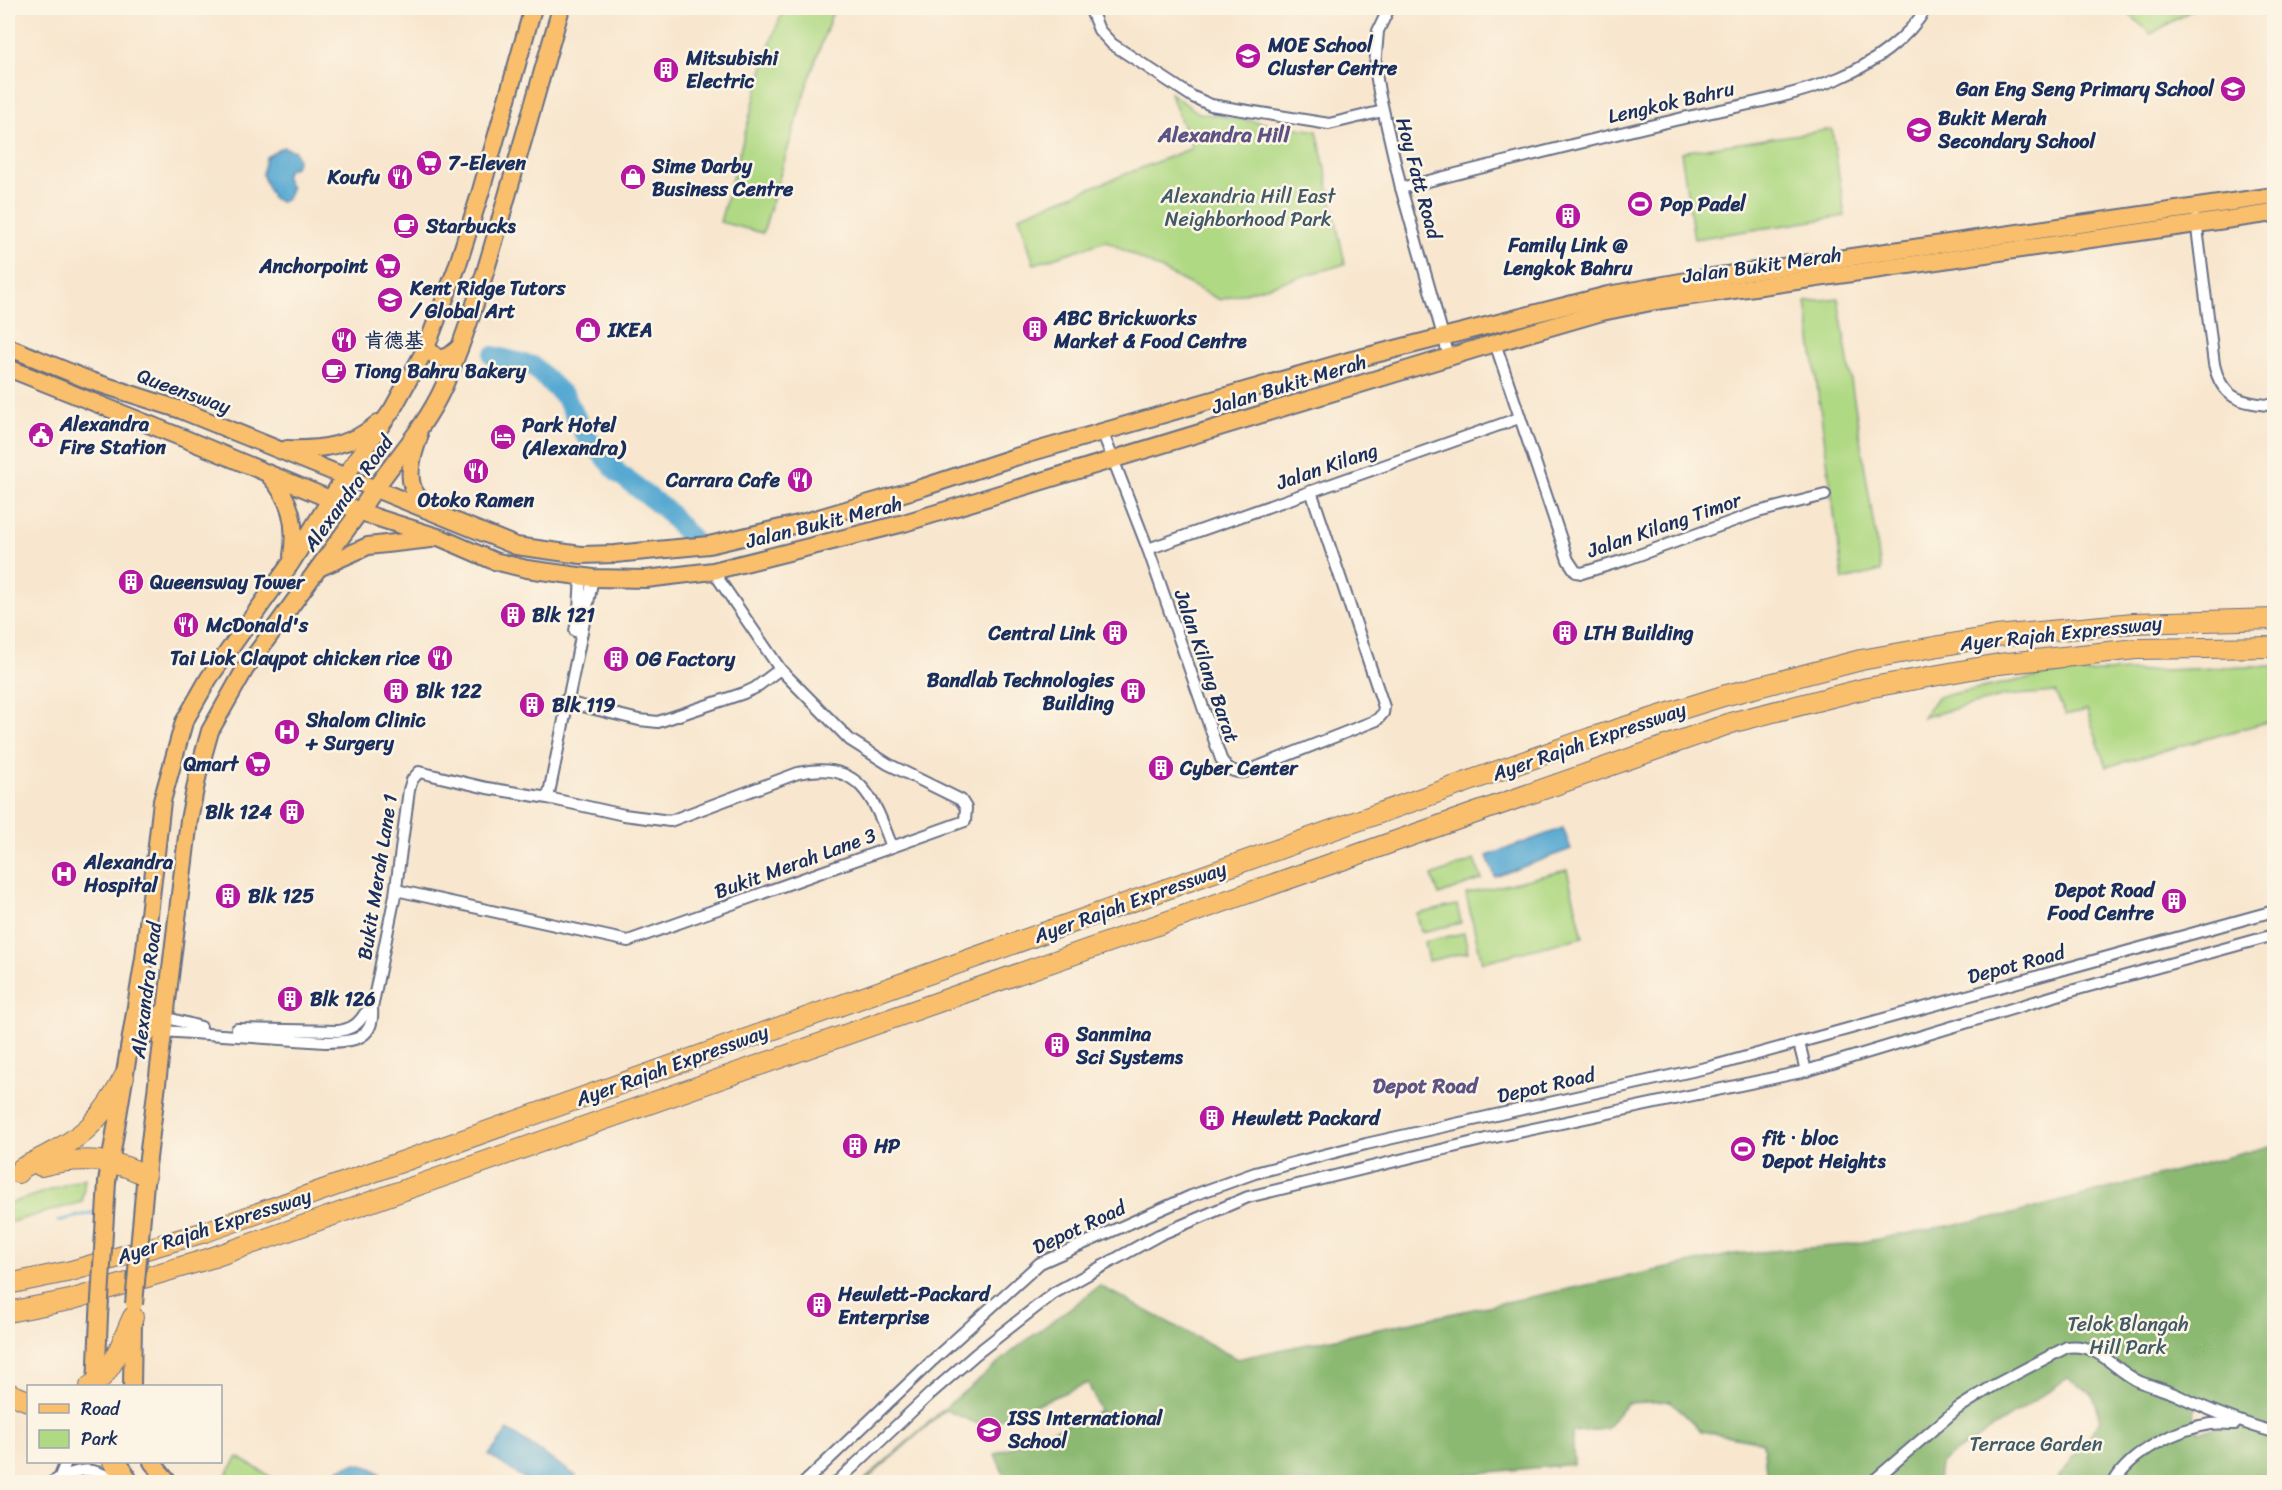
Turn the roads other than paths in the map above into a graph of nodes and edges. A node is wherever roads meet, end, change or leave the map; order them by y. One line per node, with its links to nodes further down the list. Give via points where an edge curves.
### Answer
1 (533, 8): 14 (main road, Alexandra Road, via 480,194)
2 (561, 8): 15 (main road, Alexandra Road, via 490,260)
3 (1090, 8): 6 (street, via 1099,30 1112,44 1211,105 1329,124)
4 (1389, 8): 6 (street, Hoy Fatt Road, via 1378,31 1376,49 1375,67)
5 (1926, 8): 7 (street, Lengkok Bahru, via 1881,54 1838,78)
6 (1383, 111): 7 (street, Hoy Fatt Road)
7 (1401, 188): 11 (street, Hoy Fatt Road)
8 (2274, 196): 10 (main road, Jalan Bukit Merah)
9 (2274, 213): 10 (main road, Jalan Bukit Merah)
10 (2196, 216): 11 (main road, Jalan Bukit Merah, via 1648,287); 12 (main road, Jalan Bukit Merah, via 1656,301); 19 (street, via 2214,364 2220,384 2246,403)
11 (1443, 336): 16 (street, Hoy Fatt Road); 18 (main road, Jalan Bukit Merah)
12 (1495, 343): 16 (main road, Jalan Bukit Merah); 22 (street, Jalan Kilang Timor)
13 (8, 347): 25 (main road, Queensway)
14 (426, 348): 15 (main road, via 440,359); 20 (main road, Alexandra Road)
15 (459, 348): 23 (main road, Alexandra Road)
16 (1449, 357): 21 (main road, Jalan Bukit Merah)
17 (8, 368): 27 (main road)
18 (1212, 400): 21 (main road, via 1239,400); 24 (main road, Jalan Bukit Merah)
19 (2274, 405)
20 (392, 410): 25 (main road, via 368,432 342,444); 28 (main road, Alexandra Road)
21 (1251, 418): 26 (main road, Jalan Bukit Merah)
22 (1519, 418): 30 (street, Jalan Kilang); 31 (street, Jalan Kilang Timor, via 1568,560 1576,572 1625,560 1758,512)
23 (422, 427): 29 (main road, Alexandra Road); 35 (main road, via 412,456 411,478 416,495)
24 (1102, 431): 26 (street, Jalan Kilang Barat); 34 (main road, Jalan Bukit Merah)
25 (279, 449): 28 (main road, Queensway)
26 (1112, 460): 37 (main road, Jalan Bukit Merah); 38 (street, Jalan Kilang Barat)
27 (264, 471): 32 (main road); 39 (main road, via 281,489 292,513 295,537)
28 (345, 476): 29 (main road, Jalan Bukit Merah); 32 (main road, Alexandra Road)
29 (374, 488): 33 (main road, Alexandra Road); 35 (main road, Jalan Bukit Merah)
30 (1311, 491): 38 (street, Jalan Kilang); 38 (street, Jalan Kilang Barat, via 1383,713 1377,720 1245,772 1232,771 1221,759)
31 (1825, 495)
32 (332, 500): 33 (main road, Jalan Bukit Merah); 39 (main road, Alexandra Road)
33 (360, 511): 36 (main road, Jalan Bukit Merah); 40 (main road, Alexandra Road)
34 (833, 514): 35 (main road, Jalan Bukit Merah, via 709,545 581,555 516,546); 37 (main road)
35 (450, 518)
36 (441, 538): 40 (main road, via 368,546); 42 (main road, Jalan Bukit Merah, via 494,561)
37 (840, 541): 41 (main road, Jalan Bukit Merah)
38 (1148, 549)
39 (291, 563): 54 (main road, Alexandra Road, via 209,678 184,722 162,801)
40 (320, 567): 52 (main road, Alexandra Road, via 245,669 210,731 189,820)
41 (713, 571): 42 (main road, Jalan Bukit Merah, via 646,579); 45 (street)
42 (587, 577): 46 (street)
43 (2274, 619): 60 (highway, Ayer Rajah Expressway, via 2134,623 1996,636 1861,660 1723,696 1590,738 205,1232 71,1271)
44 (2274, 647): 62 (highway, Ayer Rajah Expressway, via 2136,649 1999,664 1867,688 1734,722 211,1258 70,1300)
45 (780, 669): 46 (street, via 744,693 658,722); 48 (street, via 850,740 964,804 965,821)
46 (565, 702): 47 (street)
47 (545, 797): 48 (street, Bukit Merah Lane 3, via 670,821 798,773 833,770 869,794); 49 (street, Bukit Merah Lane 1, via 419,772 409,790)
48 (892, 848): 49 (street, Bukit Merah Lane 3, via 628,941)
49 (396, 890): 52 (street, Bukit Merah Lane 1, via 373,1018 364,1035 347,1042)
50 (2274, 911): 53 (street, Depot Road)
51 (2274, 935): 55 (street, Depot Road)
52 (164, 1019): 54 (main road); 59 (main road, Alexandra Road)
53 (1799, 1043): 55 (street); 76 (street, Depot Road, via 1255,1173 1159,1210 1040,1263)
54 (129, 1048): 56 (main road, Alexandra Road)
55 (1806, 1071): 77 (street, Depot Road, via 1486,1139 1266,1191 1204,1214 1054,1293 930,1394)
56 (124, 1077): 57 (main road, Alexandra Road); 58 (highway, via 112,1101 92,1126)
57 (110, 1161): 58 (highway, via 69,1160); 59 (highway, via 134,1169); 63 (main road, Alexandra Road, bridge)
58 (13, 1175)
59 (145, 1179): 61 (main road, Alexandra Road, bridge)
60 (8, 1284)
61 (134, 1311): 64 (highway, via 110,1371); 65 (main road, Alexandra Road)
62 (8, 1312)
63 (94, 1385)
64 (95, 1385)
65 (132, 1385)
66 (27, 1392): 67 (highway)
67 (8, 1393): 68 (highway)
68 (27, 1401)
69 (2241, 1424): 70 (street); 78 (street, via 2138,1381 2089,1348 2067,1347 1957,1409); 79 (street, via 2211,1424 2181,1432 2146,1449)
70 (2274, 1432)
71 (65, 1463): 74 (street)
72 (154, 1463): 75 (main road)
73 (120, 1472): 74 (street, via 105,1475 83,1469)
74 (55, 1481)
75 (168, 1482)
76 (805, 1482)
77 (837, 1482)
78 (1872, 1482)
79 (2114, 1482)

